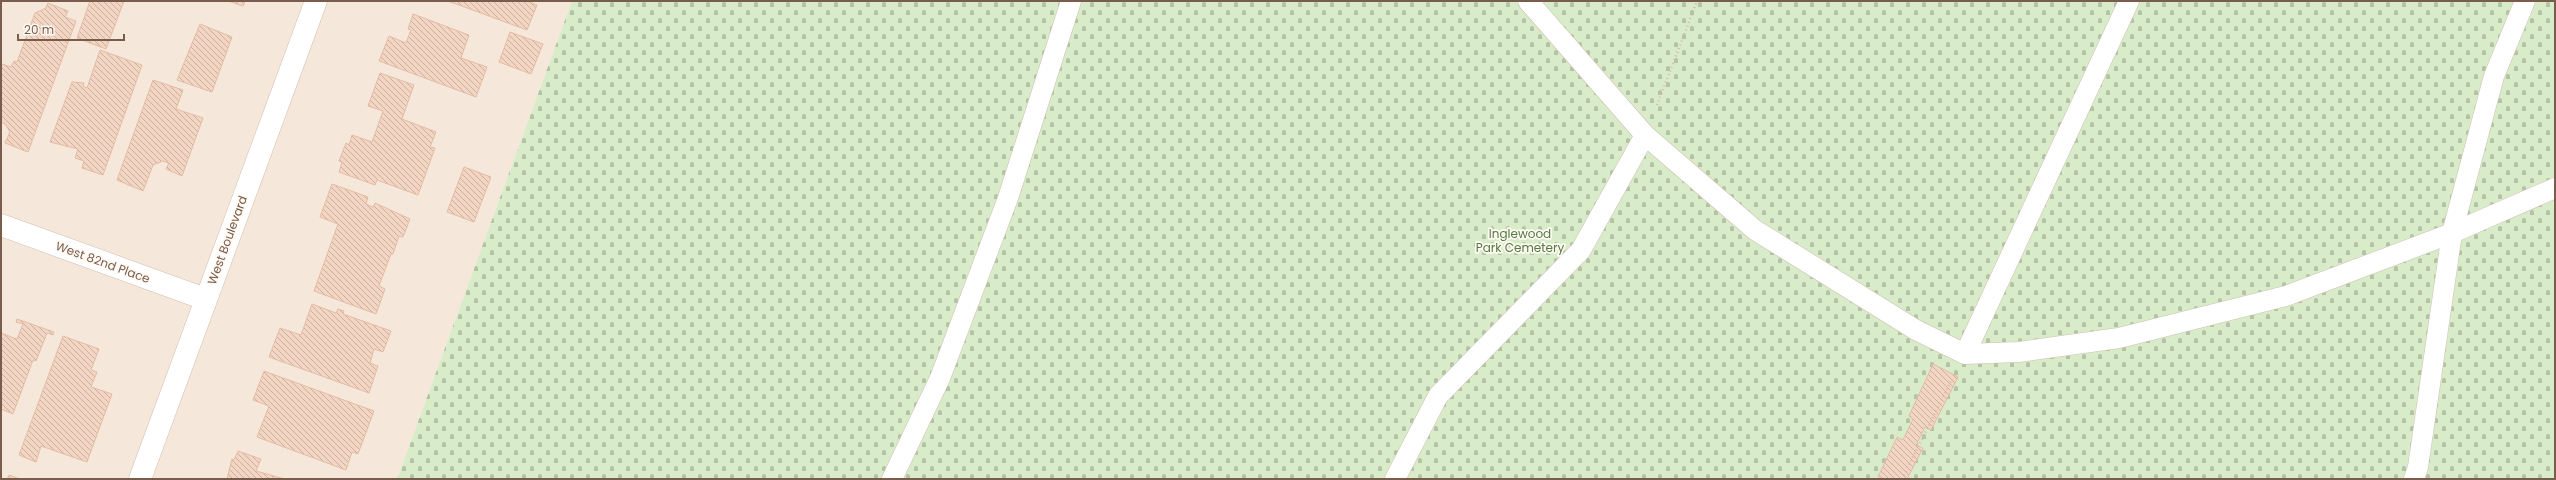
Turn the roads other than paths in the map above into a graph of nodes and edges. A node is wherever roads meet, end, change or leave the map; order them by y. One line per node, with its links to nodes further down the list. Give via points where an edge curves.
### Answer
1 (316, 1): 10 (street, West Boulevard)
2 (1071, 1): 13 (lane, via 1005,206 940,378)
3 (1528, 1): 6 (lane)
4 (2128, 1): 11 (lane)
5 (2525, 1): 9 (lane, via 2494,76)
6 (1645, 135): 11 (lane, via 1754,230 1916,330); 14 (lane, via 1581,250 1438,396)
7 (2555, 188): 9 (lane)
8 (1, 225): 10 (street, West 82nd Place)
9 (2452, 233): 11 (lane, via 2286,296 2119,338 2018,352); 15 (lane, via 2418,467)
10 (204, 299): 12 (street, West Boulevard)
11 (1965, 354)
12 (140, 479)
13 (892, 479)
14 (1395, 479)
15 (2414, 479)

